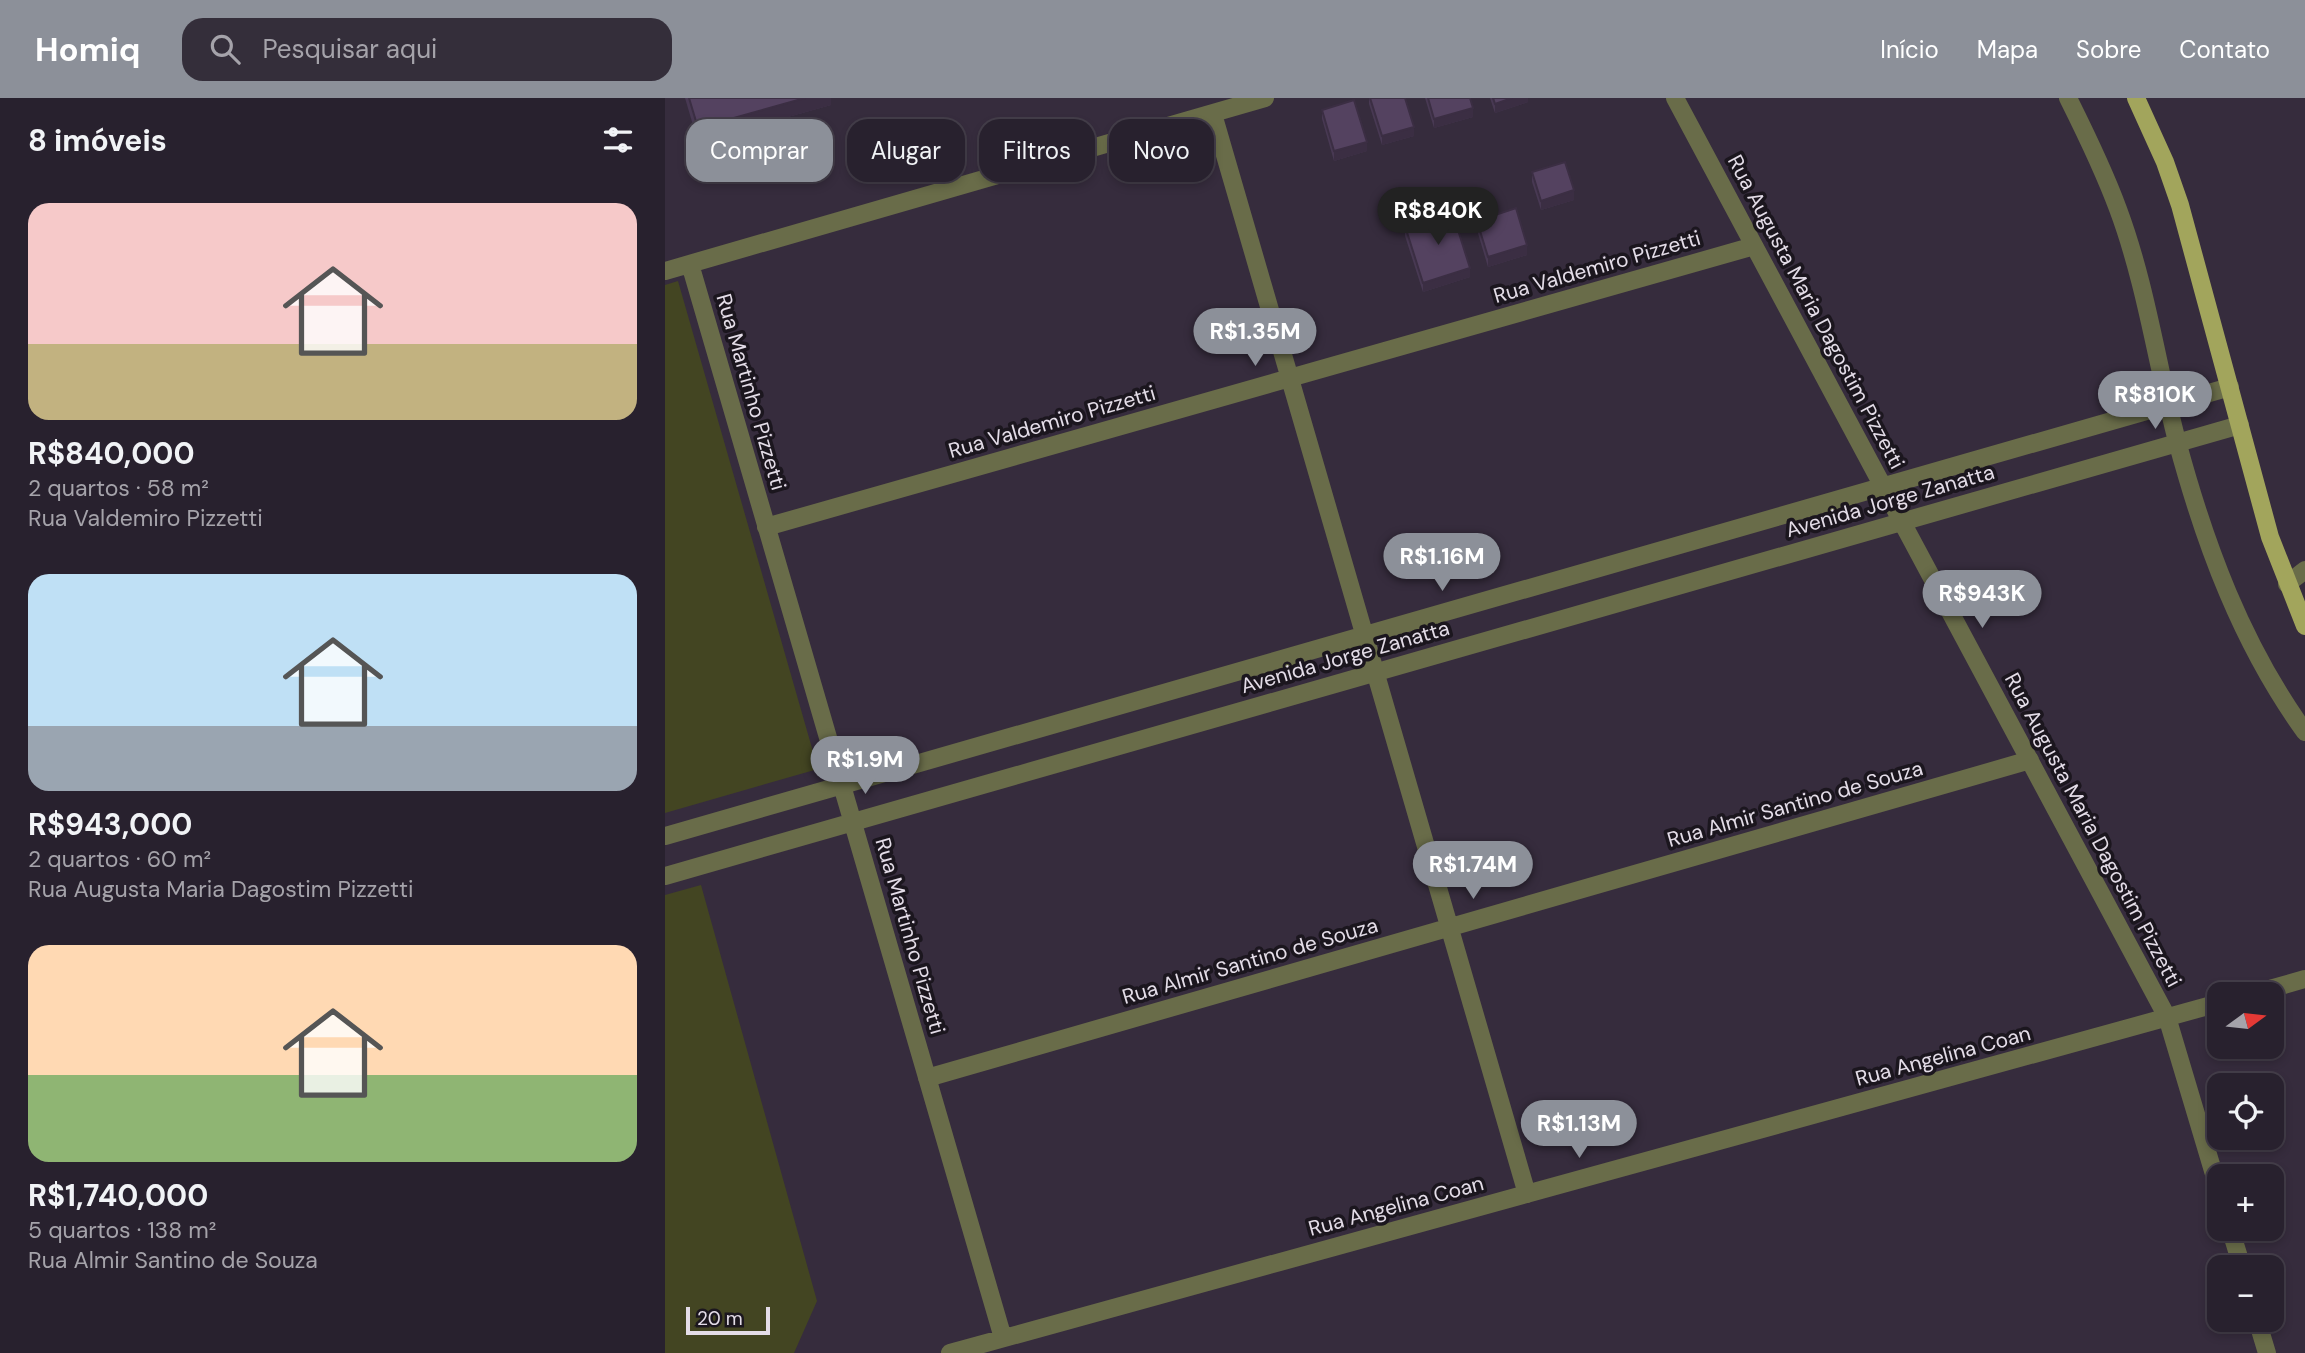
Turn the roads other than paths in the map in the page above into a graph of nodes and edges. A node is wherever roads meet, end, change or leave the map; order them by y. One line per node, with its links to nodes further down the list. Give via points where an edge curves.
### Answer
1 (1265, 98): 5 (street)
2 (1675, 98): 6 (street, Rua Augusta Maria Dagostim Pizzetti)
3 (2068, 98): 11 (street, via 2119,210)
4 (2136, 98): 10 (main road, via 2180,205)
5 (1213, 114): 7 (street); 9 (street)
6 (1754, 246): 9 (street, Rua Valdemiro Pizzetti); 14 (street, Rua Augusta Maria Dagostim Pizzetti)
7 (690, 264): 8 (street); 16 (street, Rua Martinho Pizzetti)
8 (665, 271)
9 (1289, 378): 16 (street, Rua Valdemiro Pizzetti); 20 (street)
10 (2230, 387): 11 (street, Avenida Jorge Zanatta); 12 (main road)
11 (2169, 405): 13 (street); 14 (street, Avenida Jorge Zanatta)
12 (2240, 425): 13 (street, Avenida Jorge Zanatta); 18 (main road)
13 (2178, 443): 15 (street, Avenida Jorge Zanatta); 22 (street, via 2240,623 2279,696)
14 (1884, 486): 15 (street, Rua Augusta Maria Dagostim Pizzetti); 20 (street, Avenida Jorge Zanatta)
15 (1902, 522): 21 (street, Avenida Jorge Zanatta); 23 (street, Rua Augusta Maria Dagostim Pizzetti)
16 (766, 527): 24 (street, Rua Martinho Pizzetti)
17 (2305, 570): 18 (street)
18 (2287, 584): 19 (main road)
19 (2305, 626)
20 (1365, 635): 21 (street); 24 (street, Avenida Jorge Zanatta)
21 (1375, 672): 25 (street, Avenida Jorge Zanatta); 28 (street)
22 (2305, 732)
23 (2030, 760): 28 (street, Rua Almir Santino de Souza); 32 (street, Rua Augusta Maria Dagostim Pizzetti)
24 (842, 785): 25 (street, Rua Martinho Pizzetti); 26 (street, Avenida Jorge Zanatta)
25 (853, 822): 27 (street, Avenida Jorge Zanatta); 33 (street, Rua Martinho Pizzetti)
26 (665, 836)
27 (665, 876)
28 (1450, 928): 33 (street, Rua Almir Santino de Souza); 35 (street)
29 (2305, 979): 30 (street)
30 (2284, 985)
31 (2207, 1006): 32 (street, Rua Angelina Coan)
32 (2167, 1017): 34 (street, Rua Augusta Maria Dagostim Pizzetti); 35 (street, Rua Angelina Coan)
33 (927, 1078): 37 (street, Rua Martinho Pizzetti)
34 (2211, 1164)
35 (1527, 1194): 37 (street, Rua Angelina Coan)
36 (2261, 1332): 39 (street)
37 (1003, 1338): 38 (street, Rua Angelina Coan)
38 (950, 1353)
39 (2267, 1353)

